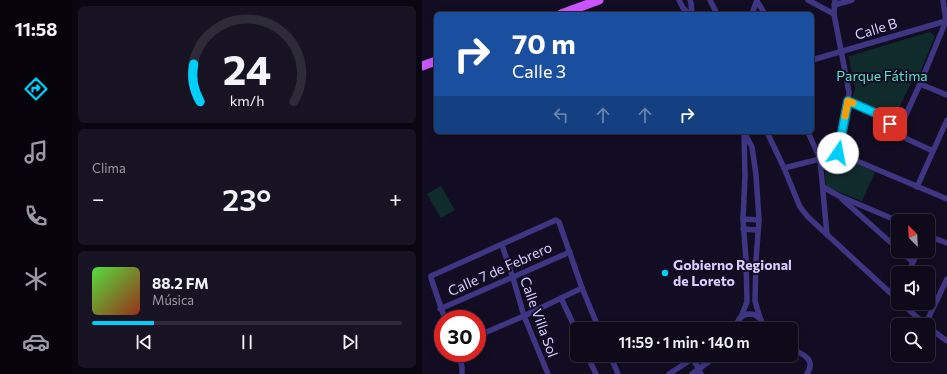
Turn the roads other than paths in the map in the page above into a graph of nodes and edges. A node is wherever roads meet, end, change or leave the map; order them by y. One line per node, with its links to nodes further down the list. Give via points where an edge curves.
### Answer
1 (599, 0): 10 (main road)
2 (679, 0): 11 (street)
3 (690, 0): 12 (street)
4 (710, 0): 13 (street)
5 (808, 0): 16 (street)
6 (852, 0): 9 (street)
7 (942, 0): 17 (street)
8 (757, 1): 14 (street); 15 (street)
9 (834, 2): 16 (street)
10 (566, 12)
11 (687, 12)
12 (692, 12)
13 (715, 12)
14 (752, 12)
15 (764, 12)
16 (834, 14): 18 (street)
17 (946, 20): 18 (street, Calle B); 22 (street)
18 (841, 52): 19 (street, Calle B); 24 (street, via 849,92)
19 (814, 59)
20 (434, 62): 21 (main road)
21 (422, 66)
22 (920, 84): 23 (street); 26 (street)
23 (947, 95)
24 (848, 101): 26 (street, via 882,116); 32 (street)
25 (947, 120): 31 (street)
26 (898, 132): 31 (street)
27 (744, 134): 40 (street)
28 (745, 134): 41 (street, via 752,147)
29 (768, 134): 34 (street)
30 (809, 134): 33 (street)
31 (933, 151): 35 (street)
32 (838, 153): 33 (street); 35 (street)
33 (820, 159): 34 (street); 36 (street)
34 (784, 168): 44 (street, via 800,207)
35 (917, 186): 38 (street)
36 (823, 187): 37 (street); 44 (street)
37 (839, 196): 39 (street); 46 (street)
38 (947, 200)
39 (891, 218)
40 (743, 219): 41 (street); 42 (street)
41 (759, 220): 43 (street)
42 (743, 229): 43 (street); 62 (street, via 747,302)
43 (758, 230): 65 (street, via 755,301)
44 (827, 235): 57 (street)
45 (935, 239): 47 (street)
46 (891, 243)
47 (947, 243)
48 (502, 245): 49 (street, via 557,220); 54 (street, Calle Villa Sol); 59 (street, via 432,275)
49 (570, 252): 54 (street, Calle 7 de Febrero); 56 (street)
50 (908, 258): 52 (street)
51 (915, 258): 52 (street)
52 (913, 262): 53 (street)
53 (911, 266)
54 (513, 278): 59 (street, Calle 7 de Febrero); 61 (street, Calle Villa Sol)
55 (947, 279): 64 (street)
56 (582, 288): 58 (street); 67 (street)
57 (891, 292)
58 (561, 298): 61 (street); 66 (street)
59 (440, 309)
60 (909, 310): 63 (street)
61 (524, 316): 69 (street); 81 (street, Calle Villa Sol)
62 (741, 317): 65 (street, via 753,314); 68 (street)
63 (918, 318)
64 (929, 318)
65 (761, 320)
66 (572, 322)
67 (596, 322)
68 (737, 322)
69 (486, 332)
70 (935, 332): 71 (street)
71 (947, 342)
72 (798, 352): 86 (street, via 808,359 811,366)
73 (461, 362): 80 (street)
74 (590, 362): 82 (street)
75 (613, 362): 83 (street)
76 (686, 362): 84 (street)
77 (697, 362): 79 (street)
78 (711, 362): 79 (street)
79 (700, 372): 85 (street)
80 (462, 374)
81 (548, 374)
82 (596, 374)
83 (618, 374)
84 (669, 374)
85 (692, 374)
86 (807, 374)

